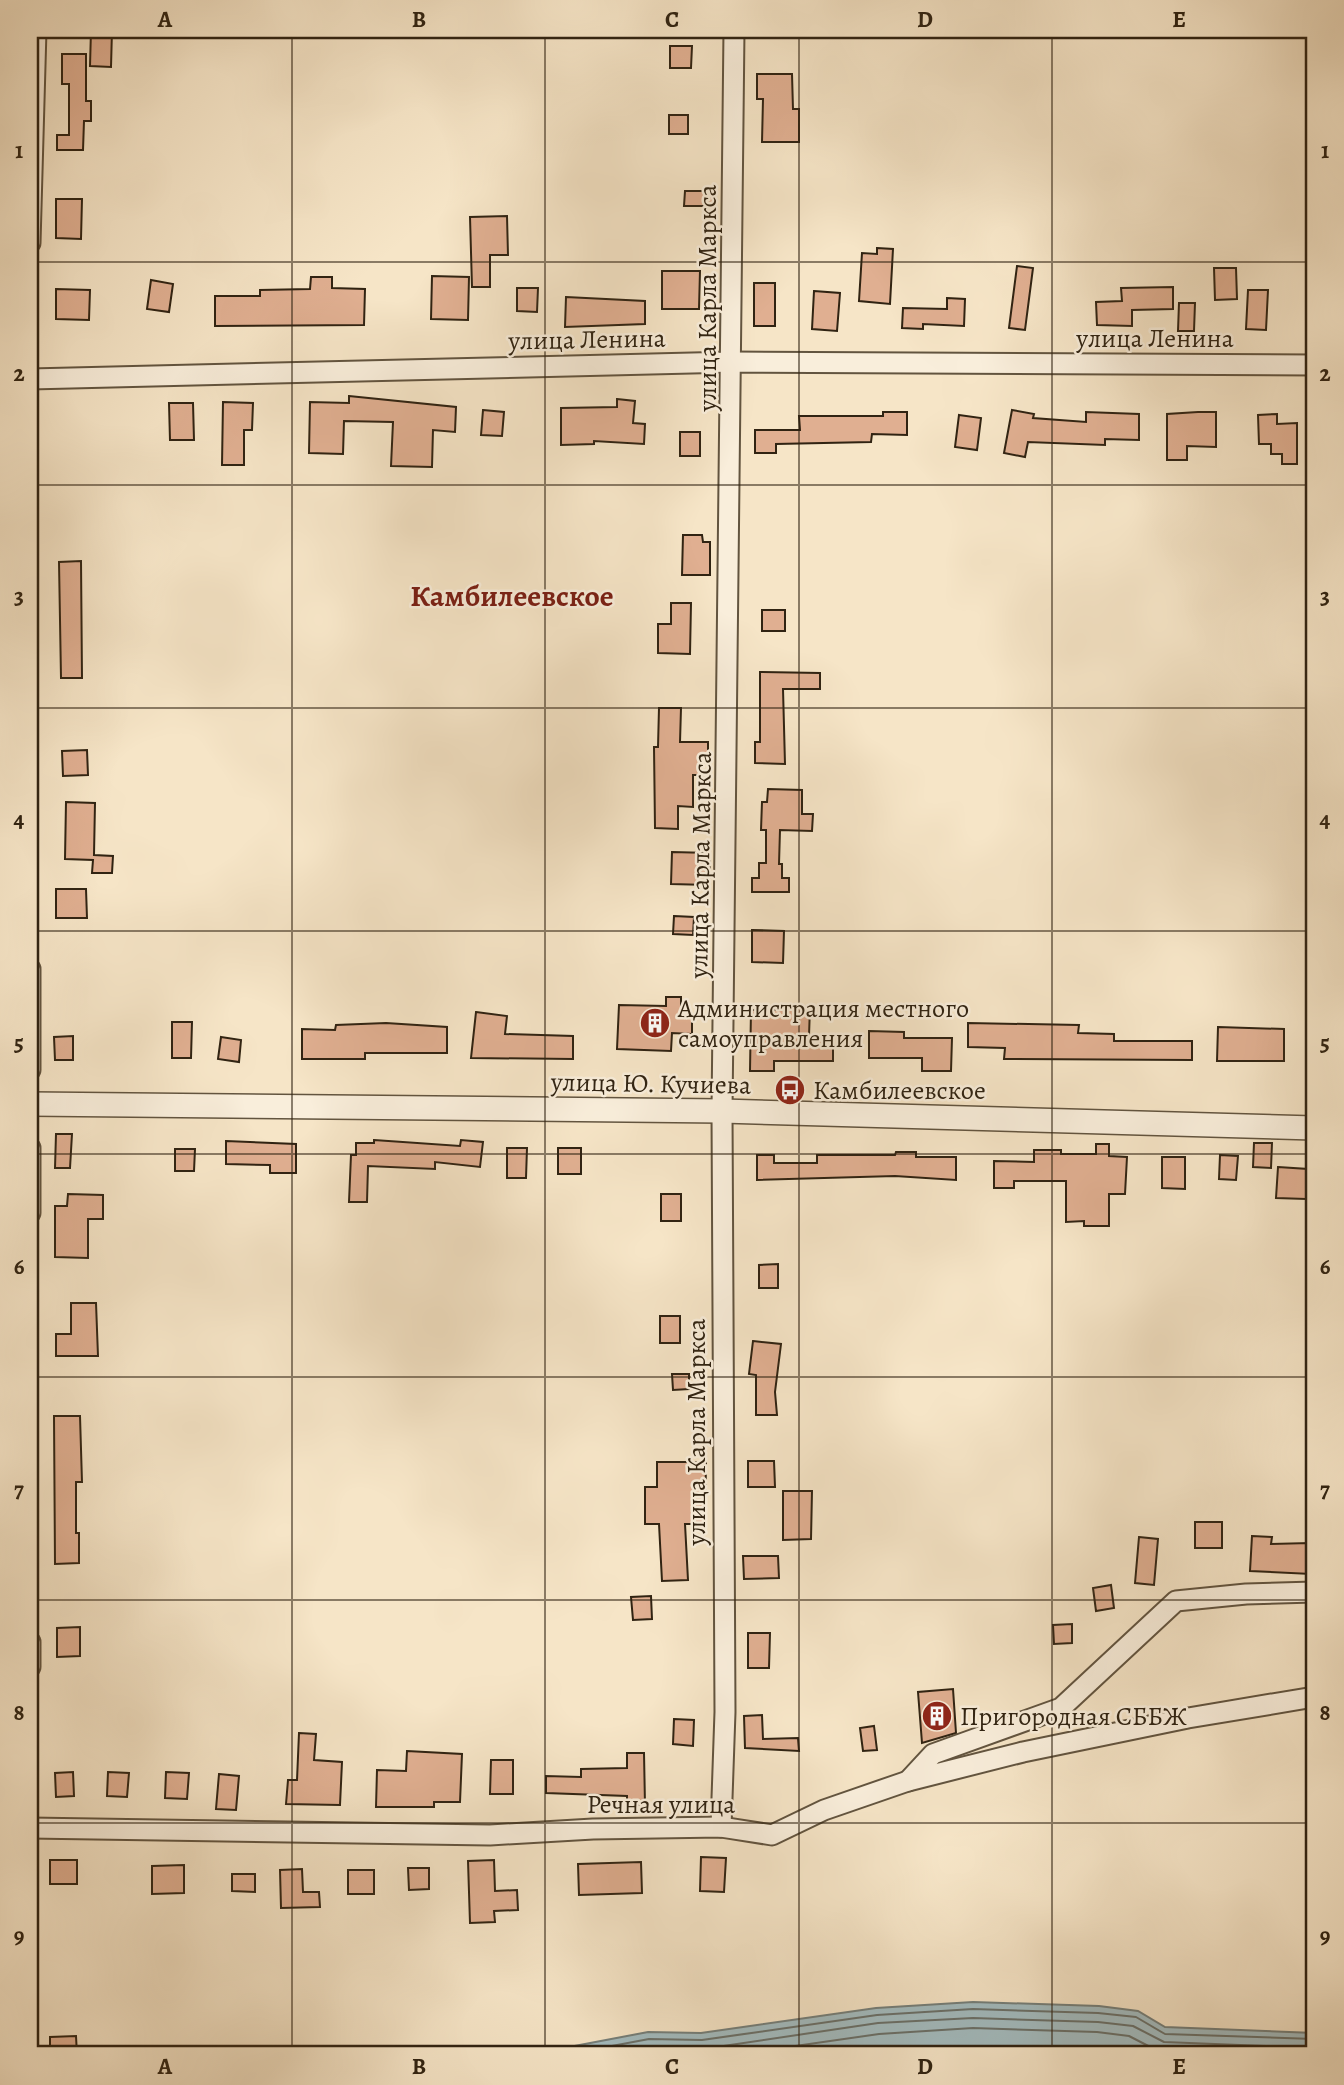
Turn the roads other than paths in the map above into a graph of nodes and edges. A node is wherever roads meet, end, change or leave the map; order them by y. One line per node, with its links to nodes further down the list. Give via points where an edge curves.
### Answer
1 (36, 30): 3 (street)
2 (734, 30): 4 (street, улица Карла Маркса)
3 (30, 243)
4 (733, 362): 5 (street, улица Ленина); 6 (street, улица Ленина); 10 (street, улица Карла Маркса)
5 (1314, 365)
6 (30, 379)
7 (30, 969): 8 (street)
8 (30, 1070)
9 (30, 1104): 10 (street, улица Ю. Кучиева)
10 (722, 1111): 11 (street, улица Ю. Кучиева); 19 (street, улица Карла Маркса, via 725,1712)
11 (1314, 1128)
12 (30, 1148): 13 (street)
13 (30, 1213)
14 (1314, 1592): 18 (street, via 1176,1601 1061,1708 933,1754)
15 (30, 1642): 16 (street)
16 (30, 1667)
17 (1314, 1697): 18 (street, Речная улица, via 1048,1747)
18 (908, 1781): 19 (street, Речная улица, via 824,1810 772,1835)
19 (720, 1827): 20 (street, Речная улица, via 490,1835)
20 (30, 1828)

